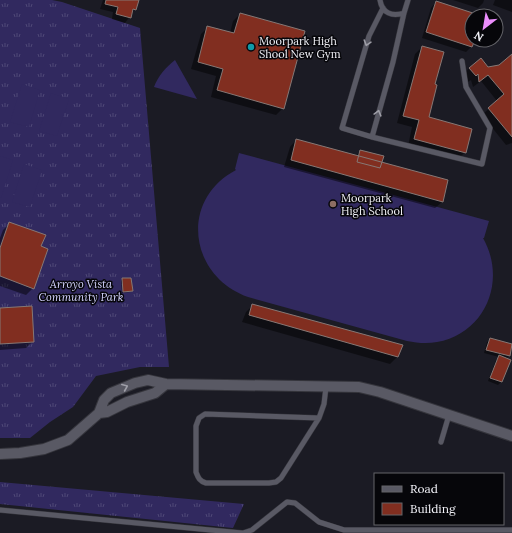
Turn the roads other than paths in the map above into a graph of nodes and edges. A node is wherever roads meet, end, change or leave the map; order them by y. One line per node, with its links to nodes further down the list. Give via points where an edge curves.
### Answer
1 (380, 0): 3 (lane)
2 (408, 0): 4 (lane)
3 (383, 8): 4 (lane, via 397,16); 6 (lane, one-way to 6, via 369,36 342,128)
4 (404, 14): 6 (lane, one-way to 4)
5 (462, 61): 6 (lane, via 466,86 490,128 482,164)
6 (372, 137)
7 (166, 384): 8 (street); 9 (street, via 155,393); 9 (street, one-way to 7, via 104,400 111,393 148,380)
8 (326, 387): 10 (street, via 359,388 380,392); 11 (lane)
9 (99, 413): 14 (street, via 68,440 20,453)
10 (449, 415): 12 (street); 13 (lane)
11 (320, 418): 11 (lane, via 276,482 206,483 198,479 196,426 199,418 205,414)
12 (512, 436)
13 (441, 442)
14 (0, 454)
15 (0, 510): 17 (lane)
16 (512, 530): 17 (lane, via 344,530 319,522 295,502 287,502 252,530)
17 (242, 533)

